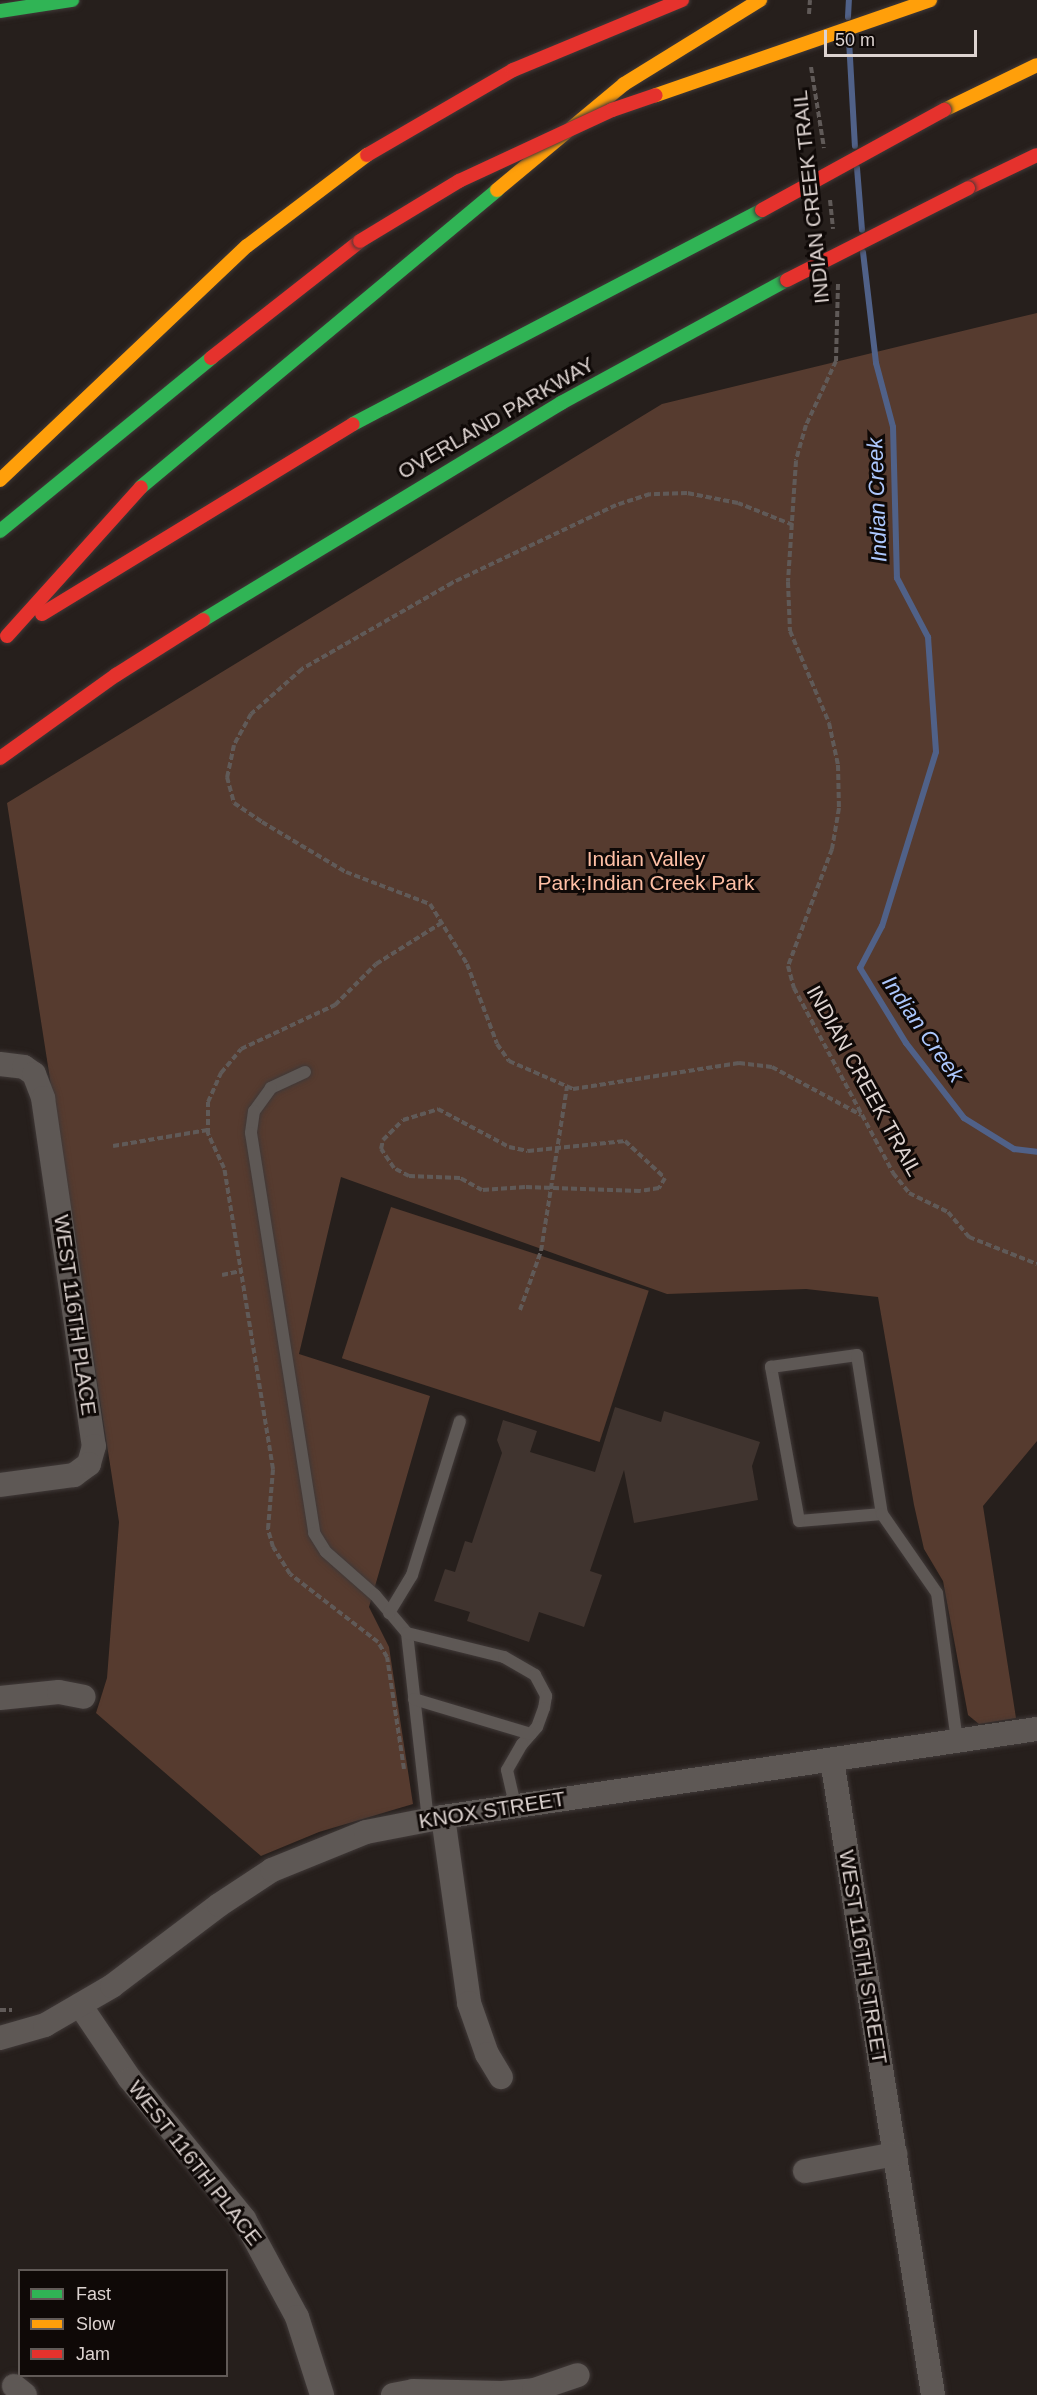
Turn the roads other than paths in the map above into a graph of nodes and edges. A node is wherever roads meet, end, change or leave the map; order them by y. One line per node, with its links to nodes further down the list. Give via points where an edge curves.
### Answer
1 (72, 0): 5 (main road)
2 (682, 0): 8 (main road, via 513,70 375,149 247,246)
3 (760, 0): 10 (main road, via 624,84 137,490)
4 (930, 0): 9 (main road, bridge, via 612,110 459,181 360,241 299,286)
5 (0, 12)
6 (1037, 64): 10 (main road, bridge, via 345,428)
7 (1037, 155): 11 (main road, OVERLAND PARKWAY, bridge, via 787,280 561,403 318,546 116,675)
8 (0, 480)
9 (0, 531)
10 (3, 639)
11 (0, 758)
12 (0, 1064): 15 (street, WEST 116TH PLACE, via 24,1066 34,1074 43,1098 94,1446 89,1464 74,1475)
13 (305, 1072): 17 (lane, via 271,1088 254,1111 253,1145 314,1533 326,1552)
14 (460, 1421): 17 (lane, via 412,1575)
15 (0, 1485)
16 (882, 1514): 16 (lane, via 857,1355 771,1367 799,1521); 24 (lane, via 937,1593)
17 (390, 1613): 18 (lane)
18 (406, 1633): 21 (lane); 23 (lane, via 504,1657 536,1675 546,1696 537,1727)
19 (84, 1697): 20 (street, via 58,1692)
20 (0, 1698)
21 (414, 1698): 23 (lane); 27 (lane)
22 (1037, 1729): 24 (street, KNOX STREET)
23 (531, 1734): 26 (lane, via 507,1770)
24 (957, 1741): 25 (street, KNOX STREET)
25 (832, 1760): 26 (street, KNOX STREET); 31 (street, WEST 116TH STREET)
26 (515, 1806): 27 (street, KNOX STREET)
27 (435, 1818): 28 (street, KNOX STREET, via 366,1832 272,1870); 30 (street, via 469,2003 487,2054)
28 (80, 2006): 29 (street, KNOX STREET, via 45,2025); 34 (street, WEST 116TH PLACE, via 130,2079 244,2219 297,2317)
29 (0, 2038)
30 (501, 2077)
31 (895, 2154): 32 (street); 36 (street, WEST 116TH STREET)
32 (805, 2171)
33 (578, 2375): 35 (street, via 534,2390 413,2391)
34 (322, 2395)
35 (393, 2395)
36 (933, 2395)

